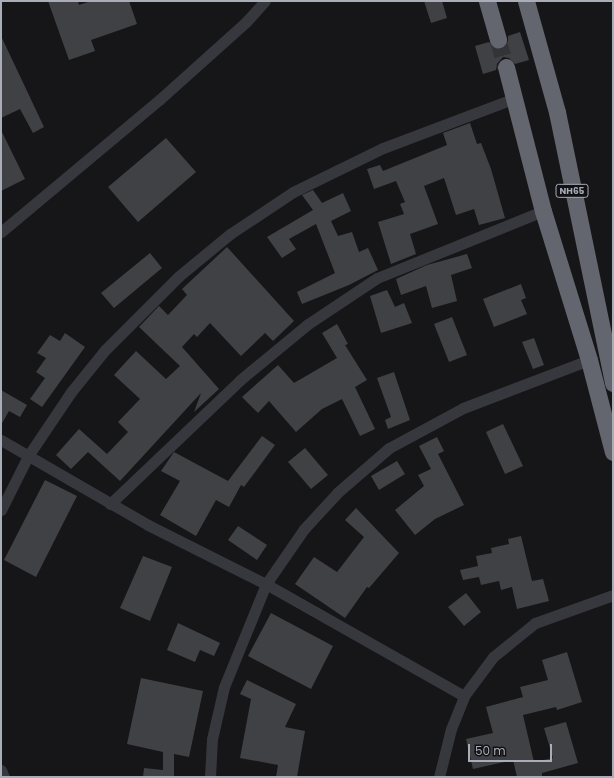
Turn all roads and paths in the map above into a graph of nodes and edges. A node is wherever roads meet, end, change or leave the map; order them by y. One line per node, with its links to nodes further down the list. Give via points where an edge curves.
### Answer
1 (265, 1): 8 (street, via 246,22 159,100)
2 (487, 1): 4 (highway)
3 (526, 1): 10 (highway, NH65, via 557,112)
4 (498, 39)
5 (506, 67): 6 (highway, NH65)
6 (515, 98): 7 (highway, NH65); 13 (street, via 383,148 292,192 230,234 179,276 105,350 71,392)
7 (543, 211): 9 (highway, NH65); 14 (street, via 377,278 308,324 240,380)
8 (1, 232)
9 (589, 360): 12 (highway, NH65); 16 (street, via 463,408 389,448 338,492 304,529)
10 (613, 383)
11 (1, 440): 13 (street)
12 (613, 452)
13 (28, 456): 14 (street); 15 (street)
14 (110, 504): 16 (street, via 148,526)
15 (1, 510)
16 (266, 584): 18 (street); 21 (street, via 224,687 212,739)
17 (613, 595): 18 (street, via 535,623 494,657)
18 (464, 696): 22 (street, via 451,729)
19 (1, 770): 20 (street)
20 (4, 777)
21 (210, 777)
22 (438, 777)

